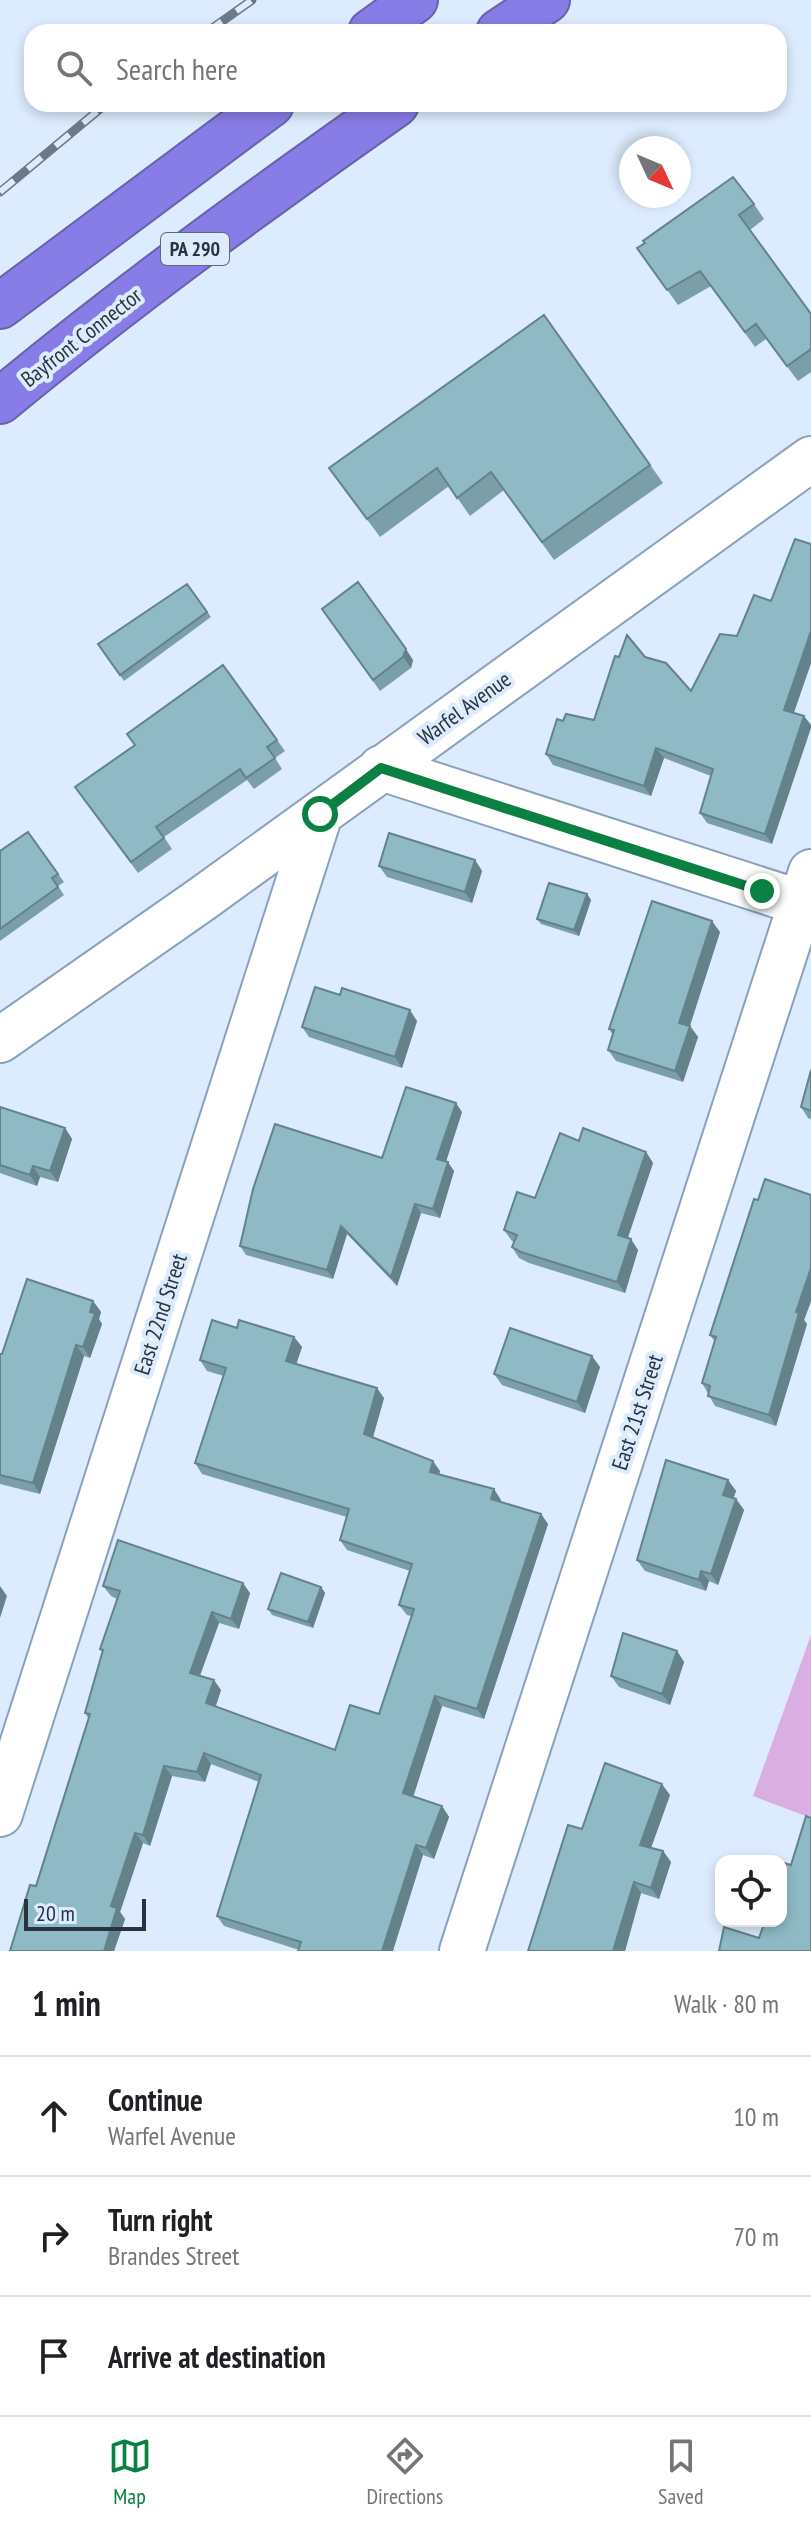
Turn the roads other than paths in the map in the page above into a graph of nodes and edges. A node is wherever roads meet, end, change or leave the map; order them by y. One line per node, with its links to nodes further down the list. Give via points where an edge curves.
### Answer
1 (415, 0): 3 (highway)
2 (547, 0): 4 (highway)
3 (382, 24)
4 (511, 24)
5 (260, 112): 7 (highway)
6 (385, 112): 8 (highway, Bayfront Connector / PA 290, via 82,333)
7 (0, 306)
8 (0, 401)
9 (811, 459): 10 (street, Warfel Avenue)
10 (381, 768): 11 (street, Warfel Avenue); 12 (street)
11 (320, 814): 13 (street, Warfel Avenue); 14 (street, East 22nd Street)
12 (808, 894): 15 (street, East 21st Street)
13 (0, 1040)
14 (0, 1814)
15 (462, 1951)

